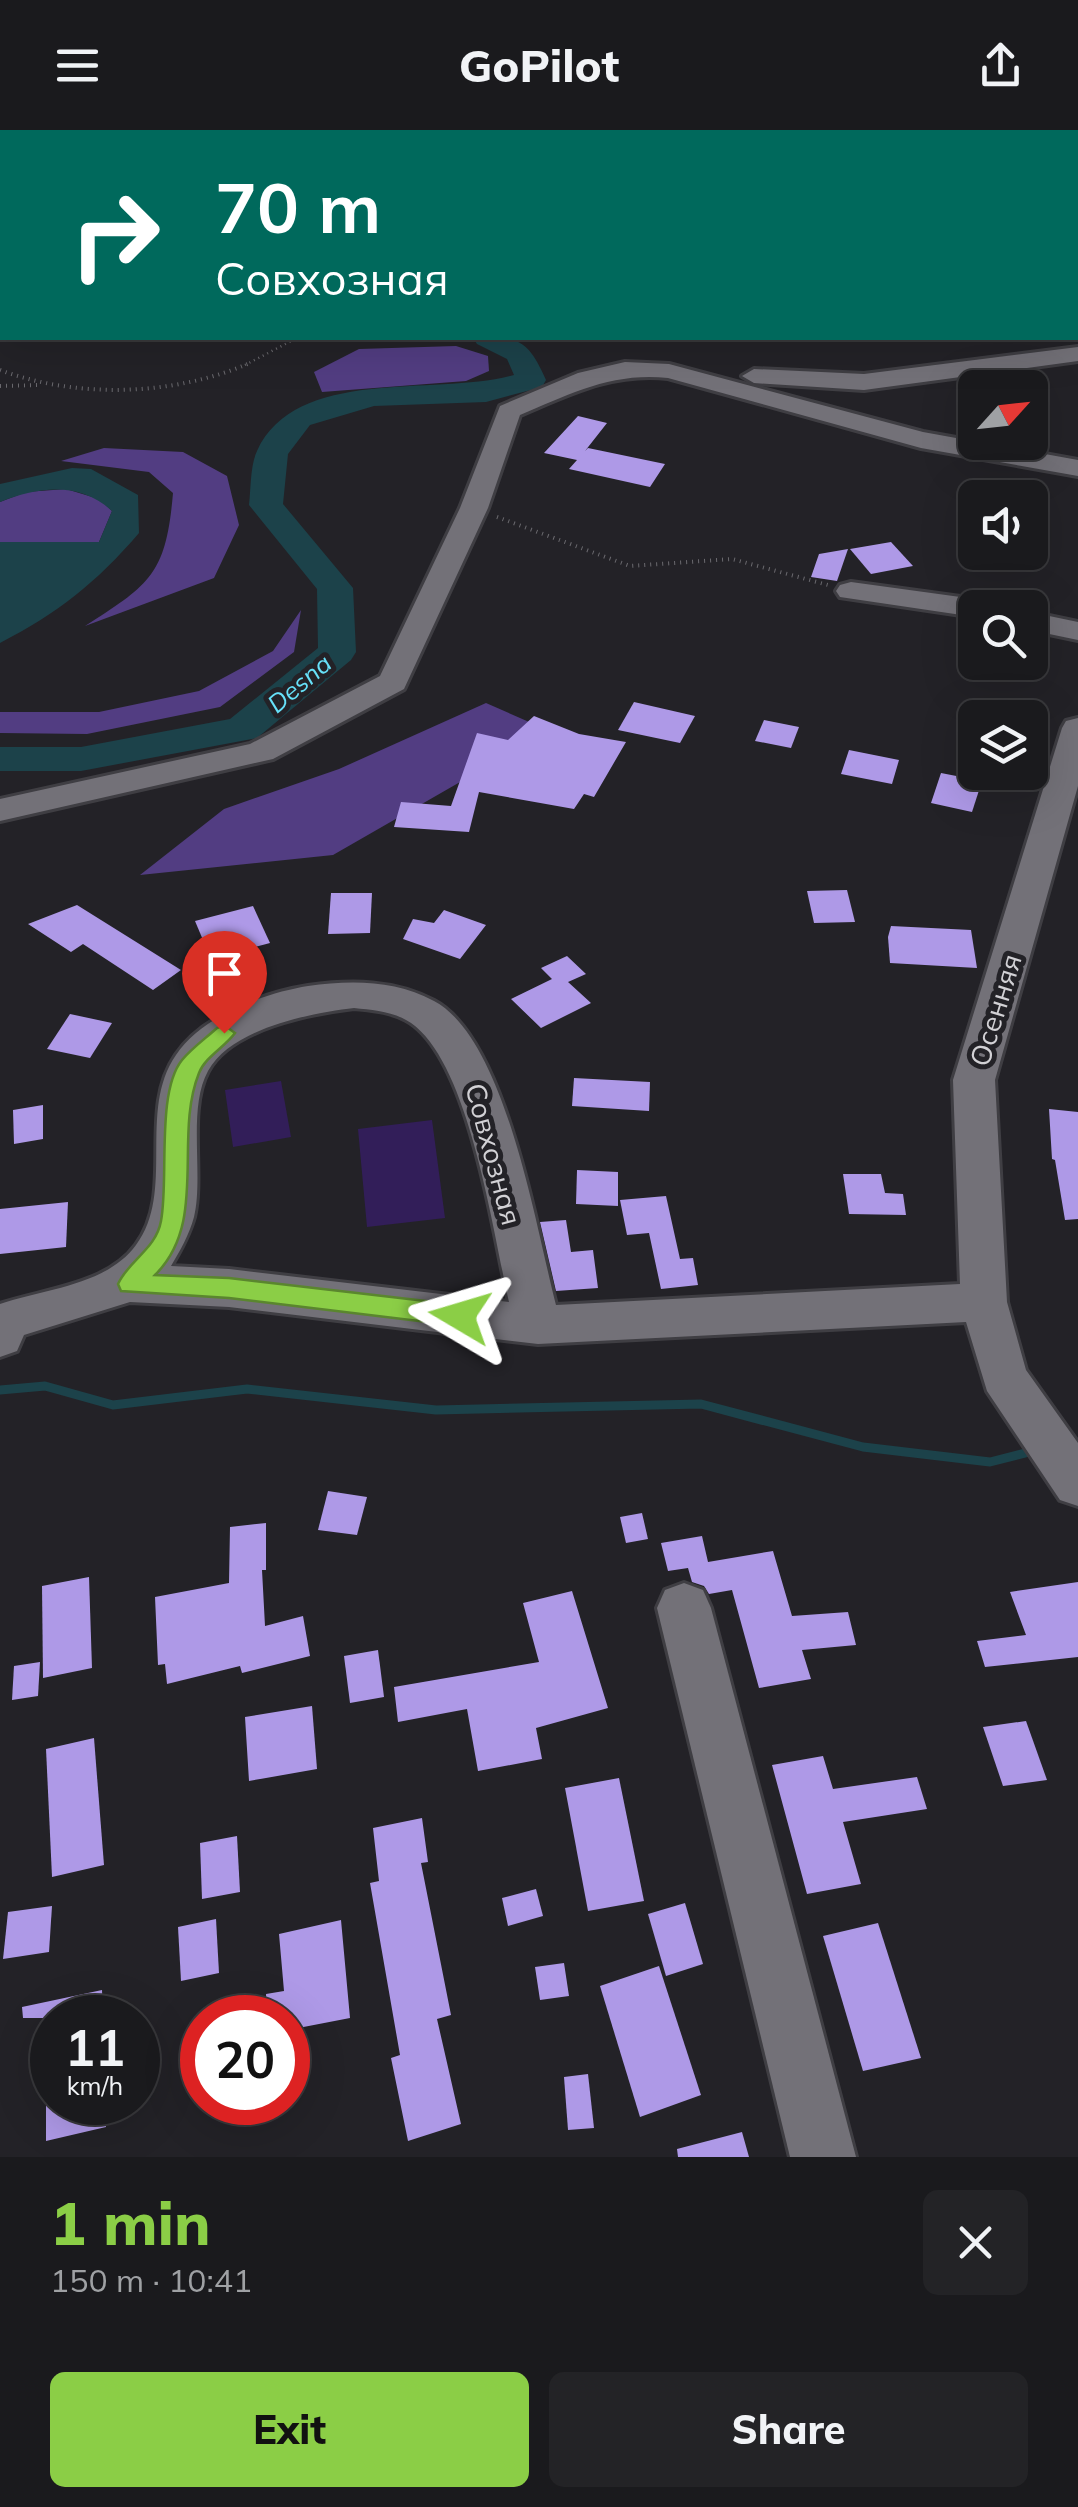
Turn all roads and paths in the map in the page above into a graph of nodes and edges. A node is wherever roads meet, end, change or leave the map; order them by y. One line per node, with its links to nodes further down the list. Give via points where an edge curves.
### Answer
1 (294, 340): 5 (path, via 272,356 183,383)
2 (1078, 354): 4 (street, via 864,382)
3 (0, 370): 5 (path)
4 (668, 371): 7 (street, via 920,440); 8 (street, via 604,362 509,410)
5 (43, 385): 6 (path)
6 (0, 386)
7 (1078, 468)
8 (474, 508): 9 (path, via 630,566 732,559); 14 (street, via 393,682 261,752)
9 (850, 592): 10 (street)
10 (958, 606)
11 (1048, 625): 12 (street)
12 (1078, 632)
13 (1075, 753): 16 (street, Осенняя, via 974,1080)
14 (0, 810)
15 (130, 1284): 17 (street, via 229,1288); 17 (street, Совхозная, via 154,1260 173,1224 178,1111 190,1066 241,1025 290,1003 350,992 414,1006 456,1039 480,1087); 18 (street, via 8,1320)
16 (984, 1302): 17 (street); 19 (street, via 1004,1377)
17 (538, 1325)
18 (0, 1337)
19 (1078, 1484)
20 (684, 1608): 21 (street)
21 (823, 2157)

